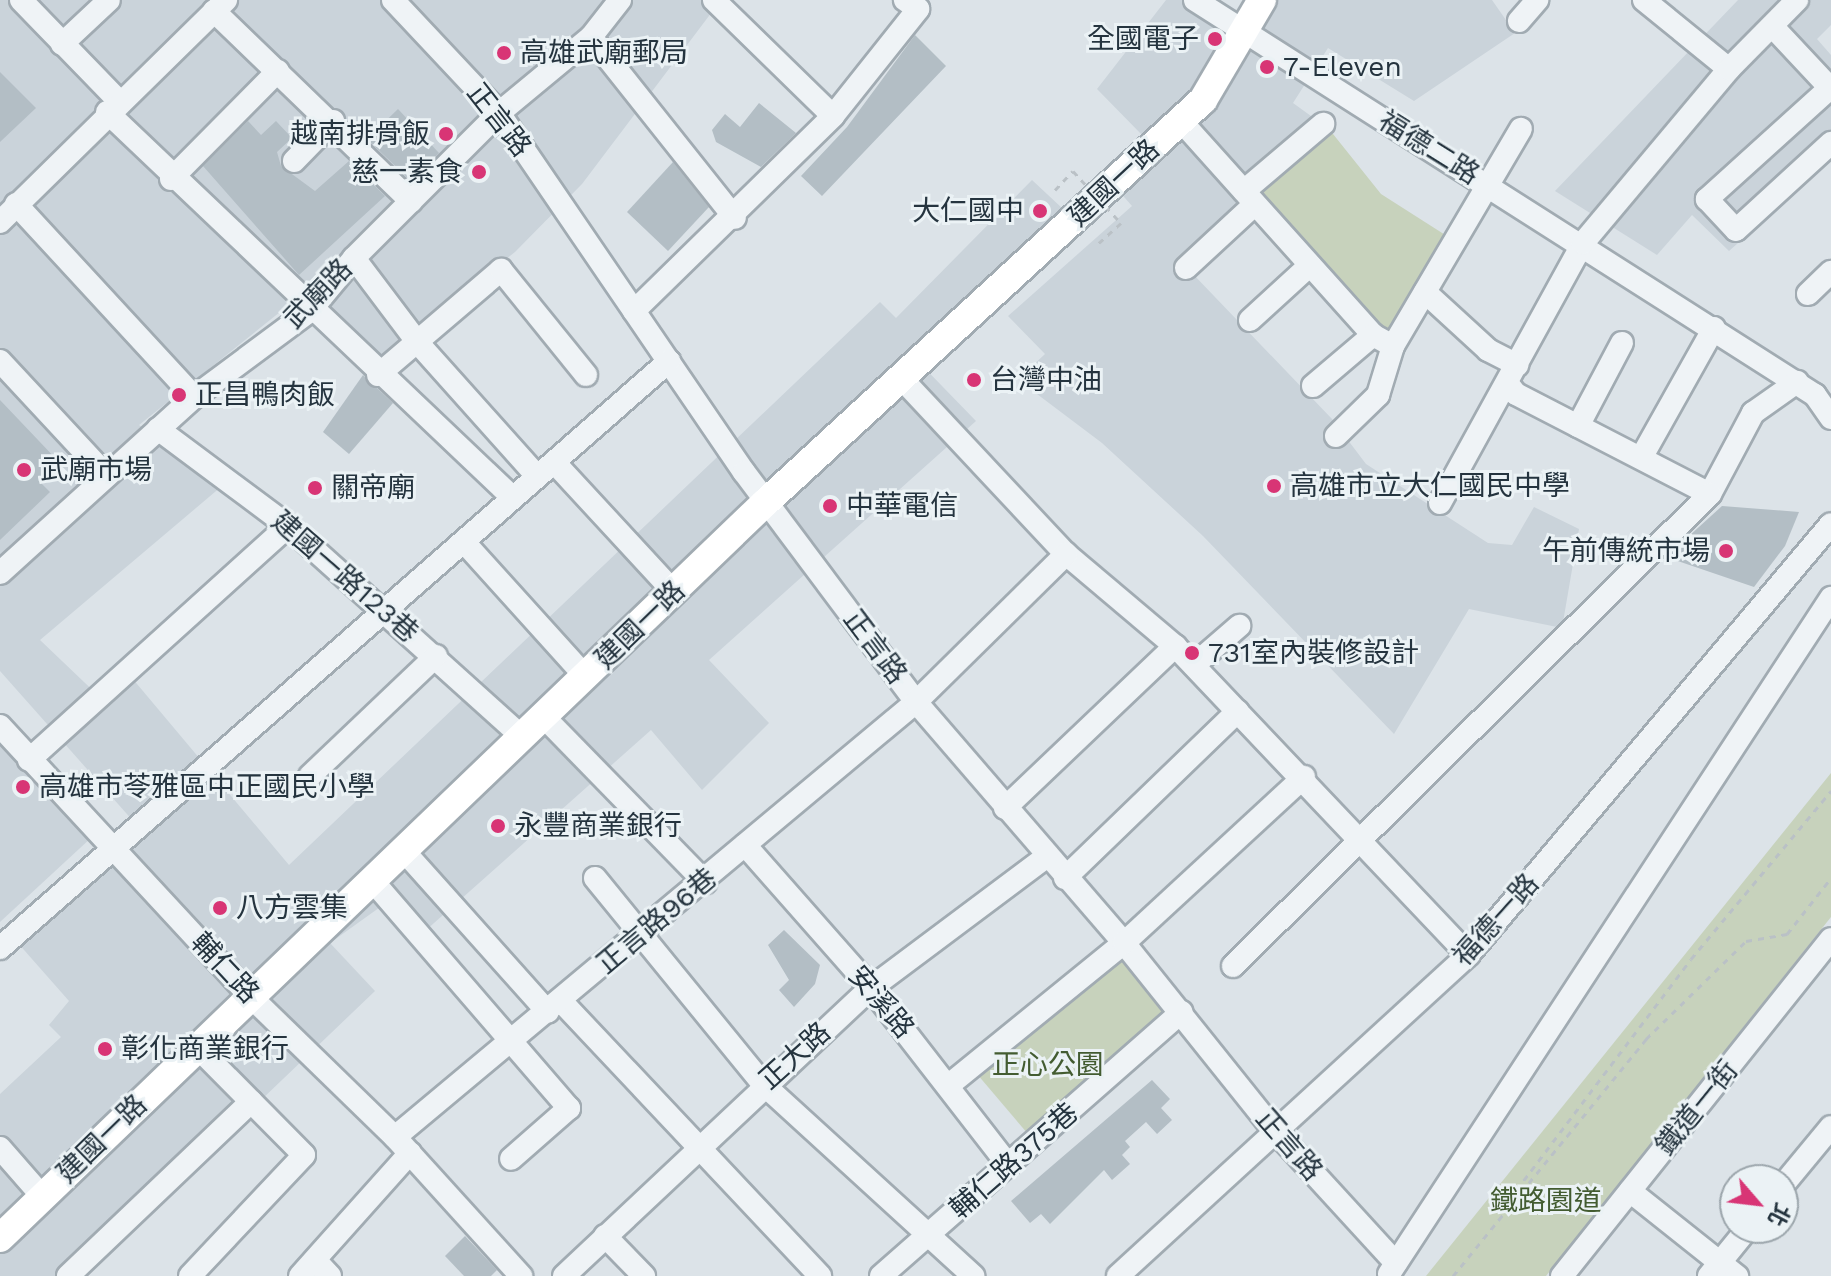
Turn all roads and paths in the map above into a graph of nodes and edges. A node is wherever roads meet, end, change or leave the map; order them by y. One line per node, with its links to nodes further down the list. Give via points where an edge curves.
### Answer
1 (21, 0): 17 (street)
2 (109, 0): 17 (street)
3 (393, 0): 22 (street, 正言路)
4 (620, 0): 16 (street, 武廟路)
5 (714, 0): 23 (street)
6 (905, 0): 23 (street, via 918,9)
7 (1195, 0): 15 (street, 福德二路)
8 (1262, 0): 15 (main road, 建國一路)
9 (1537, 0): 13 (street)
10 (1644, 0): 18 (street)
11 (1797, 0): 14 (street)
12 (220, 6): 19 (street); 21 (street)
13 (1519, 21)
14 (1772, 26): 18 (street); 20 (street)
15 (1244, 34): 25 (main road, 建國一路, via 1203,100); 31 (street, 福德二路)
16 (591, 37): 22 (street, 武廟路); 36 (street)
17 (62, 44): 21 (street)
18 (1729, 69): 39 (street)
19 (278, 71): 24 (street); 30 (street)
20 (1831, 89): 28 (street, via 1707,199 1736,230)
21 (112, 106): 30 (street); 35 (street)
22 (499, 113): 34 (street, 武廟路); 47 (street, 正言路)
23 (833, 116): 36 (street)
24 (333, 121): 29 (street); 34 (street)
25 (1181, 121): 33 (street); 58 (main road, 建國一路)
26 (1323, 124): 33 (street)
27 (1521, 129): 31 (street)
28 (1831, 143)
29 (294, 161)
30 (171, 179): 46 (street)
31 (1489, 185): 39 (street, 福德二路); 44 (street)
32 (1055, 190): 38 (path, bridge, via 1073,171 1121,223)
33 (1250, 198): 41 (street); 42 (street)
34 (411, 201): 40 (street, 武廟路)
35 (16, 204): 37 (street); 61 (street)
36 (735, 218): 47 (street)
37 (0, 222)
38 (1099, 243)
39 (1583, 243): 49 (street); 55 (street)
40 (354, 258): 46 (street, 武廟路); 51 (street)
41 (1310, 265): 48 (street); 50 (street)
42 (1186, 268)
43 (1831, 272): 45 (street)
44 (1425, 292): 50 (street); 55 (street)
45 (1808, 294)
46 (310, 311): 56 (street); 61 (street, 武廟路)
47 (634, 311): 54 (street, 正言路)
48 (1250, 320)
49 (1714, 328): 59 (street); 66 (street)
50 (1383, 340): 60 (street); 65 (street, via 1378,395)
51 (418, 343): 56 (street); 57 (street, via 501,270); 67 (street)
52 (1622, 343): 63 (street)
53 (0, 361): 68 (street)
54 (669, 361): 67 (street); 71 (street, 正言路)
55 (1512, 374): 63 (street); 72 (street)
56 (378, 375): 70 (street)
57 (586, 375)
58 (902, 379): 71 (main road, 建國一路); 76 (street)
59 (1797, 382): 62 (street, via 1815,395); 69 (street, via 1753,413)
60 (1313, 386)
61 (194, 397): 64 (street, 武廟路)
62 (1831, 418)
63 (1578, 426): 66 (street)
64 (158, 429): 68 (street, 武廟路); 74 (street, 建國一路123巷)
65 (1336, 436)
66 (1641, 458): 69 (street)
67 (545, 469): 70 (street); 78 (street)
68 (106, 475): 77 (street, 武廟路)
69 (1710, 494): 96 (street)
70 (513, 498): 75 (street)
71 (766, 502): 78 (main road, 建國一路); 86 (street, 正言路)
72 (1440, 503)
73 (1831, 524): 110 (street, 福德一路)
74 (288, 526): 80 (street, 建國一路123巷); 91 (street)
75 (464, 542): 80 (street); 85 (street)
76 (1066, 554): 82 (street); 86 (street, 正言路96巷)
77 (0, 573)
78 (674, 592): 85 (main road, 建國一路)
79 (1831, 598): 136 (street)
80 (388, 612): 83 (street, 建國一路123巷); 98 (street)
81 (1239, 626): 84 (street)
82 (1175, 646): 84 (street); 95 (street)
83 (436, 656): 90 (street, 建國一路123巷); 92 (street)
84 (1194, 665): 87 (street)
85 (586, 677): 88 (main road, 建國一路)
86 (916, 702): 95 (street, 正言路); 97 (street, 正言路96巷)
87 (1238, 711): 93 (street); 102 (street)
88 (544, 717): 90 (main road, 建國一路); 105 (street)
89 (0, 726): 91 (street, 輔仁路)
90 (522, 737): 99 (main road, 建國一路)
91 (29, 760): 98 (street, 輔仁路)
92 (310, 776)
93 (1304, 777): 96 (street); 108 (street)
94 (1831, 791): 131 (path, via 1691,959)
95 (1005, 808): 100 (street, 正言路)
96 (1364, 840): 110 (street); 111 (street)
97 (745, 845): 105 (street, 正言路96巷); 112 (street, 安溪路)
98 (113, 848): 109 (street); 113 (street, 輔仁路)
99 (403, 850): 103 (main road, 建國一路); 114 (street)
100 (1046, 857): 102 (street, 正言路); 112 (street, 正大路)
101 (595, 878): 106 (street)
102 (1065, 878): 108 (street, 正言路)
103 (371, 879): 113 (main road, 建國一路); 116 (street)
104 (1831, 879): 131 (path, via 1787,934 1746,941 1676,1009)
105 (705, 882): 106 (street, 正言路96巷)
106 (644, 933): 114 (street, 正言路96巷); 118 (street)
107 (1831, 939): 129 (street, 鐵道一街)
108 (1124, 943): 115 (street, 正言路); 119 (street)
109 (0, 948)
110 (1468, 955): 122 (street, 福德一路)
111 (1233, 966)
112 (871, 988): 118 (street, 正大路); 119 (street, 安溪路)
113 (251, 997): 117 (main road, 建國一路); 123 (street, 輔仁路)
114 (555, 1006): 116 (street, 正言路96巷); 125 (street)
115 (1181, 1012): 122 (street, 正言路); 127 (street, 輔仁路375巷)
116 (512, 1041): 123 (street, 正言路96巷); 126 (street, via 569,1108)
117 (198, 1048): 120 (street); 130 (main road, 建國一路)
118 (763, 1084): 125 (street, 正大路); 132 (street)
119 (949, 1085): 127 (street, 安溪路)
120 (251, 1102): 139 (street); 140 (street, via 304,1155)
121 (1831, 1127): 128 (street)
122 (1274, 1130): 136 (street, 正言路); 147 (street, 福德一路)
123 (403, 1145): 137 (street, 正言路96巷); 141 (street, 輔仁路)
124 (0, 1148): 130 (street)
125 (699, 1149): 133 (street, 正大路); 144 (street)
126 (511, 1159)
127 (1009, 1166): 132 (street, 輔仁路375巷)
128 (1799, 1166)
129 (1630, 1191): 138 (street); 149 (street, 鐵道一街)
130 (42, 1196): 134 (main road, 建國一路)
131 (1489, 1228): 148 (path)
132 (930, 1234): 145 (street, 輔仁路375巷); 146 (street)
133 (605, 1236): 142 (street, 正大路); 143 (street)
134 (0, 1238)
135 (1739, 1244): 138 (street)
136 (1392, 1270)
137 (315, 1271)
138 (1722, 1272)
139 (68, 1276)
140 (190, 1276)
141 (521, 1276)
142 (564, 1276)
143 (644, 1276)
144 (820, 1276)
145 (881, 1276)
146 (973, 1276)
147 (1118, 1276)
148 (1453, 1276)
149 (1562, 1276)

